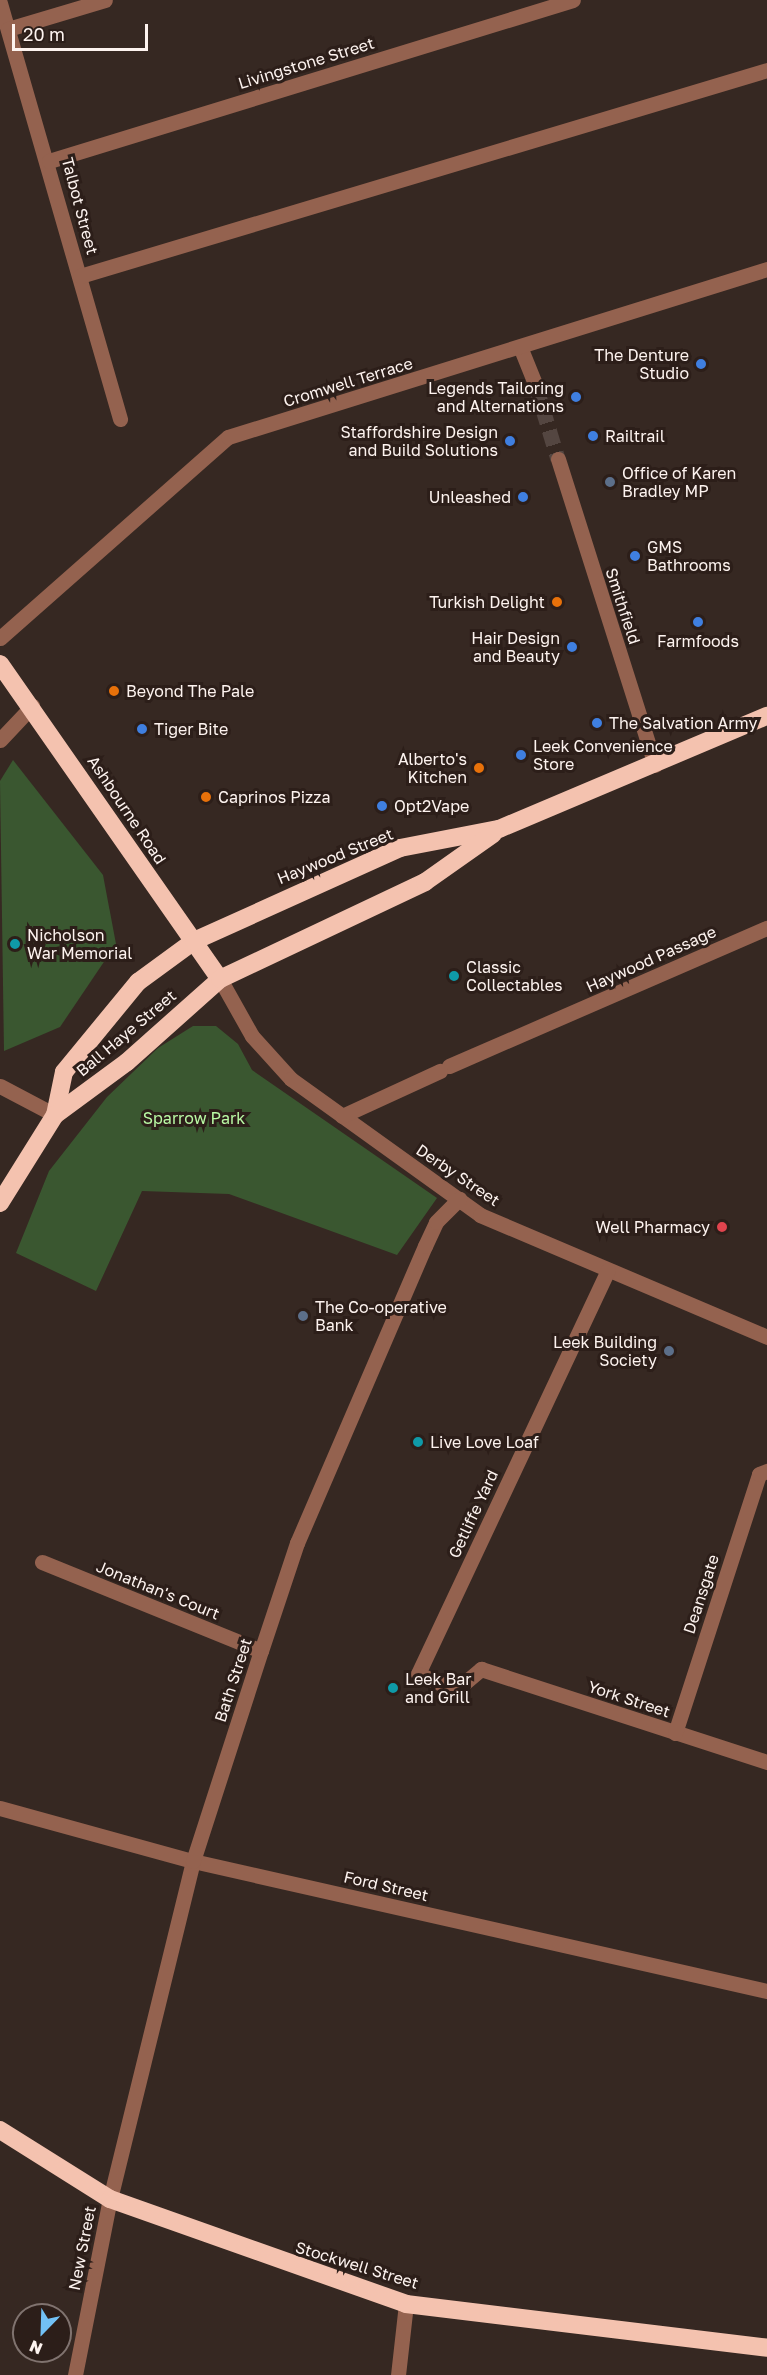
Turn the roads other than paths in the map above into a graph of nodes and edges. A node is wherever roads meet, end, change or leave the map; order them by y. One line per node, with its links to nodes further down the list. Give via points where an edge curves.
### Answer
1 (105, 0): 4 (street)
2 (573, 0): 6 (street, Livingstone Street)
3 (0, 3): 4 (street, Talbot Street)
4 (8, 29): 6 (street, Talbot Street)
5 (767, 70): 8 (street)
6 (49, 160): 8 (street, Talbot Street)
7 (767, 269): 9 (street, Cromwell Terrace)
8 (80, 276): 11 (street, Talbot Street)
9 (521, 349): 10 (street); 13 (street, Cromwell Terrace, via 228,437)
10 (536, 386)
11 (120, 419)
12 (558, 459): 18 (street, Smithfield)
13 (0, 638)
14 (0, 664): 15 (highway, Ashbourne Road)
15 (32, 706): 17 (street); 21 (highway, Ashbourne Road)
16 (767, 716): 18 (highway, Haywood Street)
17 (0, 740)
18 (655, 765): 19 (highway, Haywood Street)
19 (499, 829): 21 (highway, Haywood Street, via 400,848); 22 (highway, Haywood Street, via 425,882)
20 (767, 928): 25 (street, Haywood Passage)
21 (194, 940): 22 (highway, Ashbourne Road); 24 (highway, Ball Haye Street, via 138,982 64,1072)
22 (220, 979): 24 (highway, Ball Haye Street, via 127,1062); 25 (street, Derby Street, via 252,1036 291,1078)
23 (0, 1086): 24 (street)
24 (55, 1115): 27 (highway, Ball Haye Street)
25 (342, 1116): 26 (street, Derby Street)
26 (459, 1199): 28 (street, Derby Street, via 480,1215); 32 (street, Bath Street, via 436,1222 420,1257 297,1543)
27 (0, 1203)
28 (608, 1270): 29 (street, Derby Street); 33 (street, Getliffe Yard, via 417,1674 456,1690)
29 (767, 1337)
30 (763, 1473): 34 (street, Deansgate)
31 (42, 1562): 32 (street, Jonathan's Court)
32 (261, 1651): 37 (street, Bath Street)
33 (481, 1669): 34 (street, York Street)
34 (675, 1733): 35 (street, York Street)
35 (767, 1762)
36 (0, 1808): 37 (street, Ford Street)
37 (193, 1861): 38 (street, Ford Street); 40 (street, Bath Street)
38 (767, 1991)
39 (0, 2130): 40 (highway, Stockwell Street)
40 (110, 2199): 41 (highway, Stockwell Street); 44 (street, New Street)
41 (406, 2304): 42 (highway, Stockwell Street); 43 (street)
42 (767, 2347)
43 (398, 2372)
44 (75, 2375)

